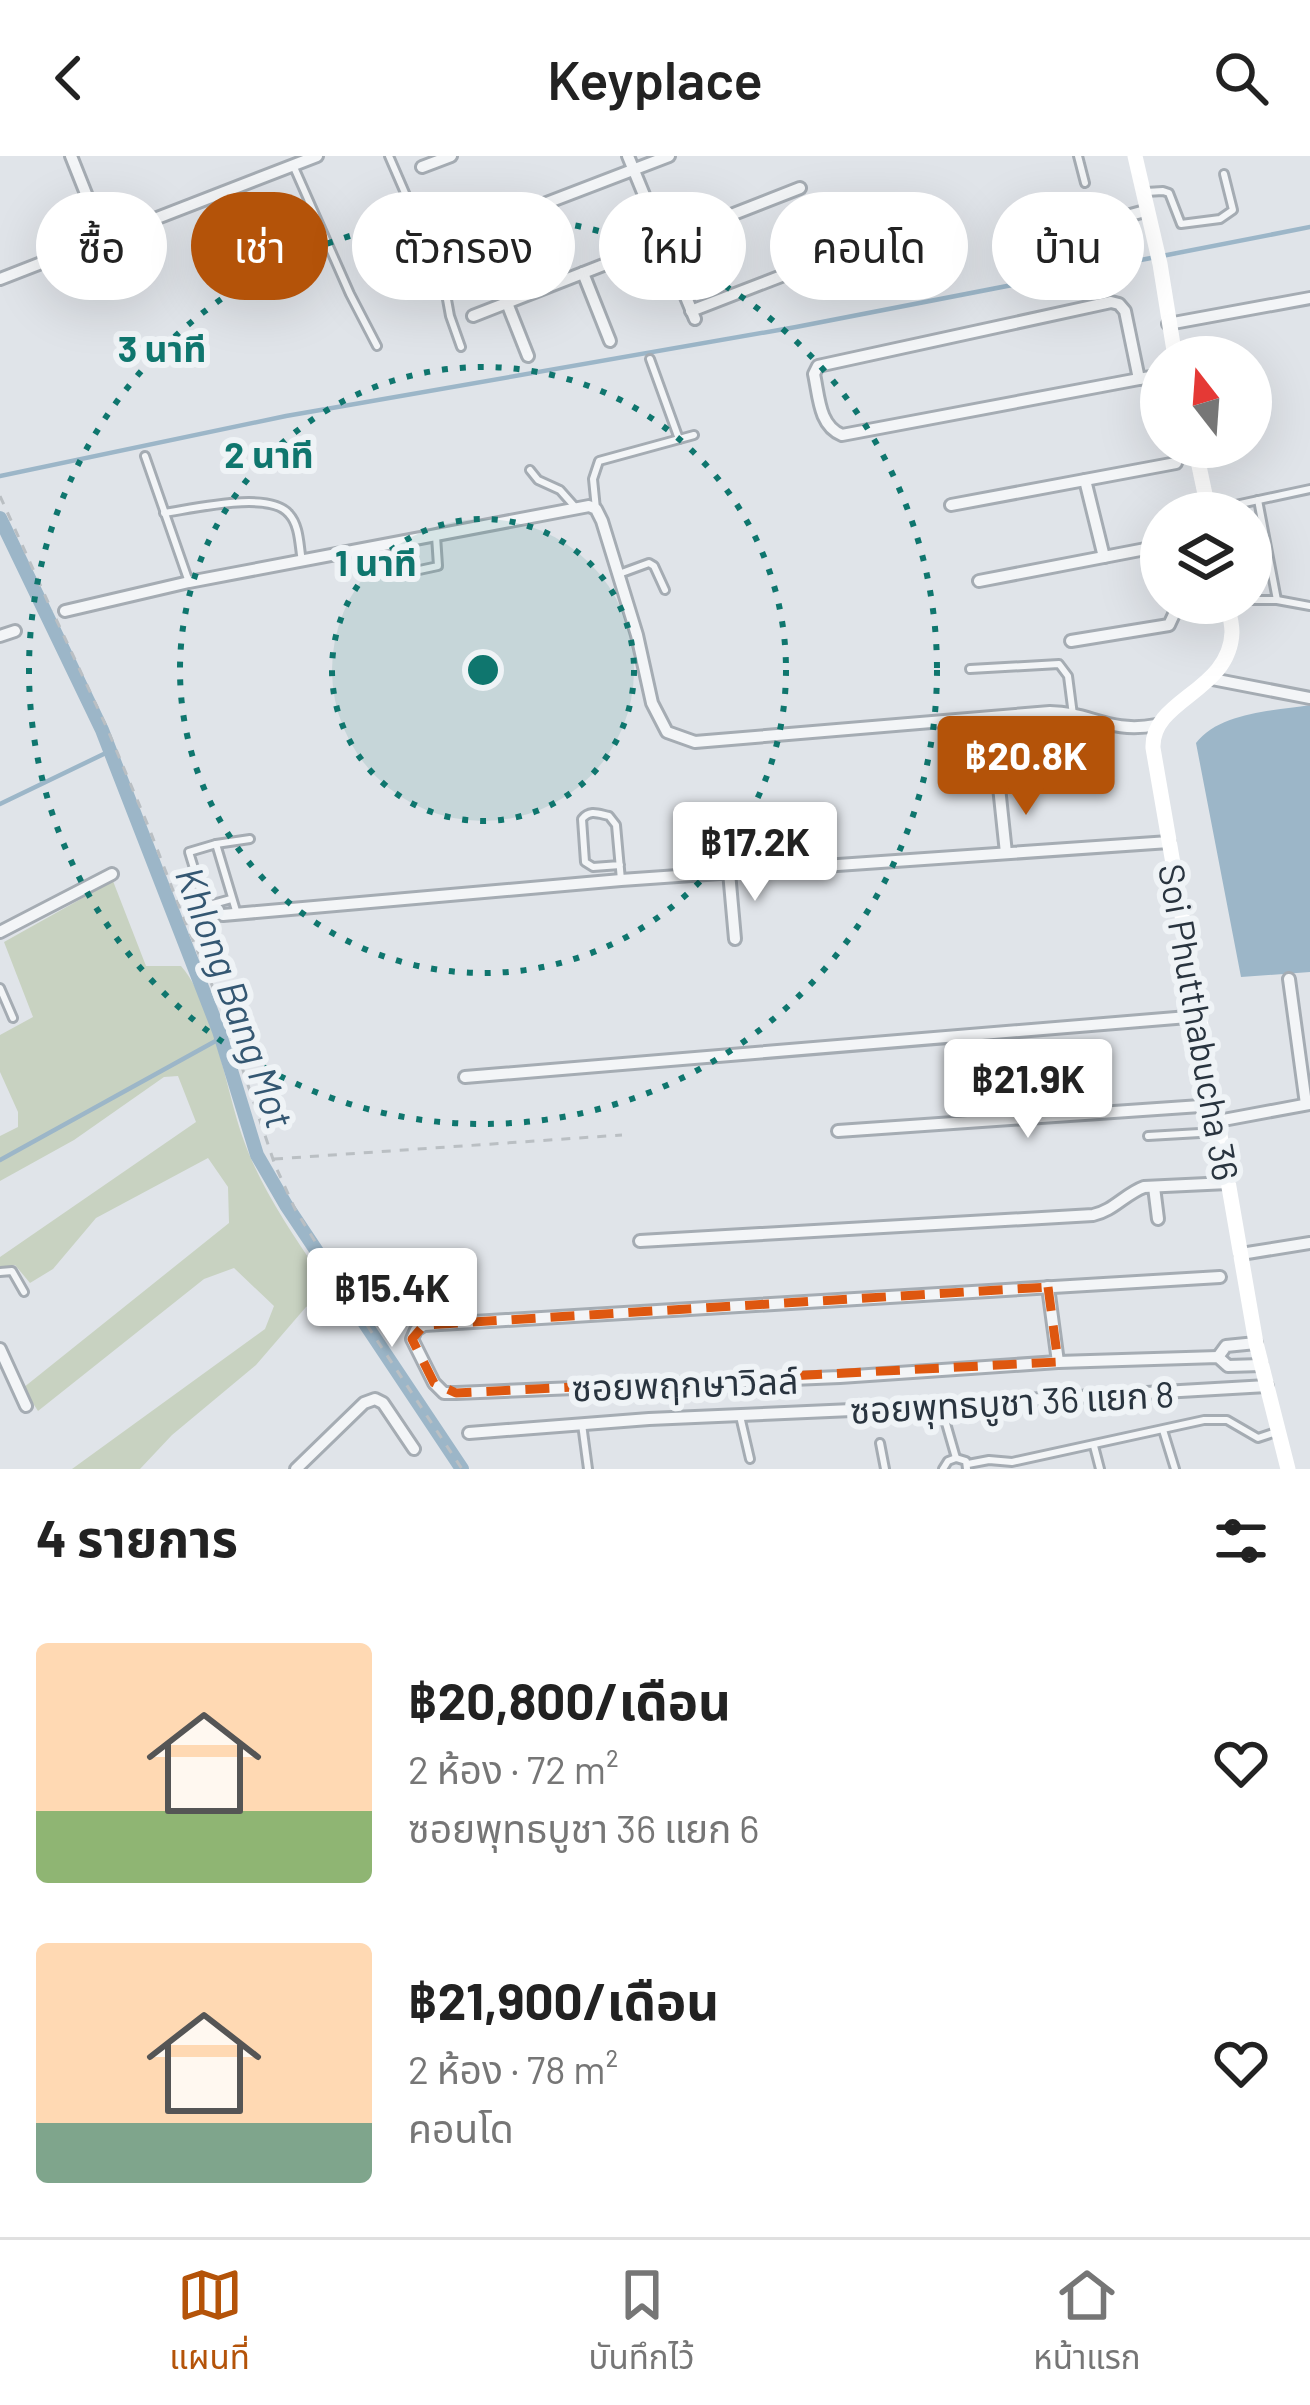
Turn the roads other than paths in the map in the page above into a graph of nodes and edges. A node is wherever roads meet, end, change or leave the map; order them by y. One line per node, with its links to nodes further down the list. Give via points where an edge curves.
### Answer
1 (71, 156): 15 (street)
2 (389, 156): 36 (lane, via 444,284)
3 (451, 156): 10 (street)
4 (628, 156): 11 (street)
5 (669, 156): 11 (street)
6 (1078, 156): 13 (lane)
7 (1135, 156): 18 (street)
8 (313, 157): 9 (street)
9 (293, 165): 22 (street); 35 (lane)
10 (422, 167)
11 (633, 170): 16 (street); 17 (street)
12 (1224, 174): 18 (lane, via 1233,210 1220,220 1181,224 1169,194)
13 (1085, 183)
14 (800, 188): 20 (street)
15 (85, 192)
16 (575, 192)
17 (642, 192)
18 (1142, 192)
19 (1144, 205): 21 (street)
20 (746, 209)
21 (1145, 211): 32 (street)
22 (167, 214)
23 (36, 265): 26 (street)
24 (599, 268): 25 (street)
25 (583, 274): 30 (street); 34 (street)
26 (0, 279)
27 (1310, 298): 32 (street)
28 (687, 300): 29 (street, via 693,315)
29 (729, 300)
30 (507, 303): 31 (street); 37 (street)
31 (473, 316)
32 (1168, 324): 33 (street)
33 (1171, 336)
34 (610, 341)
35 (377, 346)
36 (461, 347)
37 (528, 356)
38 (650, 359): 41 (lane)
39 (1138, 379): 39 (street, via 842,435 825,424 814,374 830,362 1111,302 1125,311)
40 (694, 435): 41 (lane)
41 (679, 440): 50 (lane, via 599,461)
42 (145, 456): 51 (lane)
43 (1149, 468): 45 (street)
44 (530, 470): 49 (lane)
45 (1084, 480): 48 (street); 54 (street)
46 (1310, 488): 47 (lane)
47 (1272, 497)
48 (951, 505)
49 (576, 508): 50 (street); 52 (street)
50 (596, 509): 57 (street)
51 (164, 513): 55 (lane, via 272,503 296,524); 60 (lane)
52 (436, 536): 55 (street); 56 (lane, via 438,566)
53 (1140, 552): 54 (street)
54 (1104, 557): 59 (street)
55 (302, 561): 60 (street)
56 (410, 572)
57 (619, 574): 61 (lane, via 649,563); 74 (street, via 652,703 667,732 681,739)
58 (1272, 574): 63 (lane)
59 (979, 581)
60 (189, 582): 65 (street)
61 (665, 590)
62 (1272, 601): 63 (lane)
63 (1277, 601): 64 (lane)
64 (1310, 606)
65 (65, 610)
66 (1169, 624): 70 (street)
67 (1231, 624): 72 (street)
68 (14, 631): 69 (street)
69 (0, 636)
70 (1070, 641)
71 (970, 669): 74 (lane, via 1060,664)
72 (1212, 679): 73 (street); 75 (street)
73 (1310, 698)
74 (1073, 715): 75 (street, via 1116,728)
75 (1156, 725): 78 (street, Soi Phutthabucha 36)
76 (999, 787): 80 (street)
77 (250, 839): 79 (lane)
78 (1169, 842): 80 (street); 92 (street, Soi Phutthabucha 36)
79 (216, 844): 85 (lane); 85 (lane, via 189,852 204,902)
80 (1006, 854): 82 (street)
81 (620, 865): 81 (lane, via 612,818 585,815 585,862); 84 (lane)
82 (729, 872): 84 (street); 89 (street)
83 (112, 874): 88 (street)
84 (621, 880): 86 (street)
85 (231, 899): 86 (lane)
86 (237, 914): 87 (street)
87 (223, 915)
88 (0, 932)
89 (735, 939)
90 (1288, 979): 95 (street)
91 (0, 988): 93 (lane)
92 (1200, 1016): 94 (street); 96 (street, Soi Phutthabucha 36)
93 (13, 1018)
94 (465, 1077)
95 (1308, 1104): 96 (street)
96 (1217, 1119): 97 (street); 98 (lane); 99 (street, Soi Phutthabucha 36)
97 (838, 1131)
98 (1148, 1136)
99 (1228, 1184): 100 (street); 104 (street, Soi Phutthabucha 36)
100 (1154, 1187): 101 (street); 102 (street, via 1093,1215)
101 (1158, 1219)
102 (640, 1241)
103 (1310, 1243): 104 (street)
104 (1241, 1254): 109 (street, Soi Phutthabucha 36)
105 (0, 1272): 108 (lane, via 16,1274)
106 (1220, 1277): 107 (street, ซอยพฤกษาวิลล์)
107 (1048, 1287): 112 (street); 112 (street, ซอยพฤกษาวิลล์, via 424,1325 412,1339 444,1393)
108 (24, 1292)
109 (1256, 1342): 111 (street, ซอยพฤกษาวิลล์, via 1226,1346); 113 (street, Soi Phutthabucha 36)
110 (0, 1349): 115 (street)
111 (1217, 1357): 112 (street, ซอยพฤกษาวิลล์); 113 (street, ซอยพฤกษาวิลล์, via 1228,1366)
112 (1058, 1362)
113 (1261, 1365): 114 (street, Soi Phutthabucha 36)
114 (1267, 1386): 116 (street, ซอยพุทธบูชา 36 แยก 8); 120 (street, Soi Phutthabucha 36)
115 (26, 1406)
116 (941, 1406): 117 (street, ซอยพุทธบูชา 36 แยก 8); 125 (lane)
117 (740, 1415): 118 (street, ซอยพุทธบูชา 36 แยก 8); 126 (lane)
118 (582, 1424): 121 (street, ซอยพุทธบูชา 36 แยก 8); 129 (lane)
119 (1162, 1430): 120 (lane, via 1227,1420 1258,1438); 123 (lane); 133 (lane)
120 (1278, 1432): 134 (street, Soi Phutthabucha 36)
121 (469, 1433)
122 (880, 1443): 130 (lane)
123 (1094, 1446): 127 (lane); 132 (lane)
124 (414, 1449): 128 (street, via 374,1399)
125 (956, 1458): 127 (lane); 131 (lane)
126 (750, 1459)
127 (967, 1467)
128 (296, 1469)
129 (589, 1469)
130 (885, 1469)
131 (944, 1469)
132 (1100, 1469)
133 (1175, 1469)
134 (1288, 1469)

